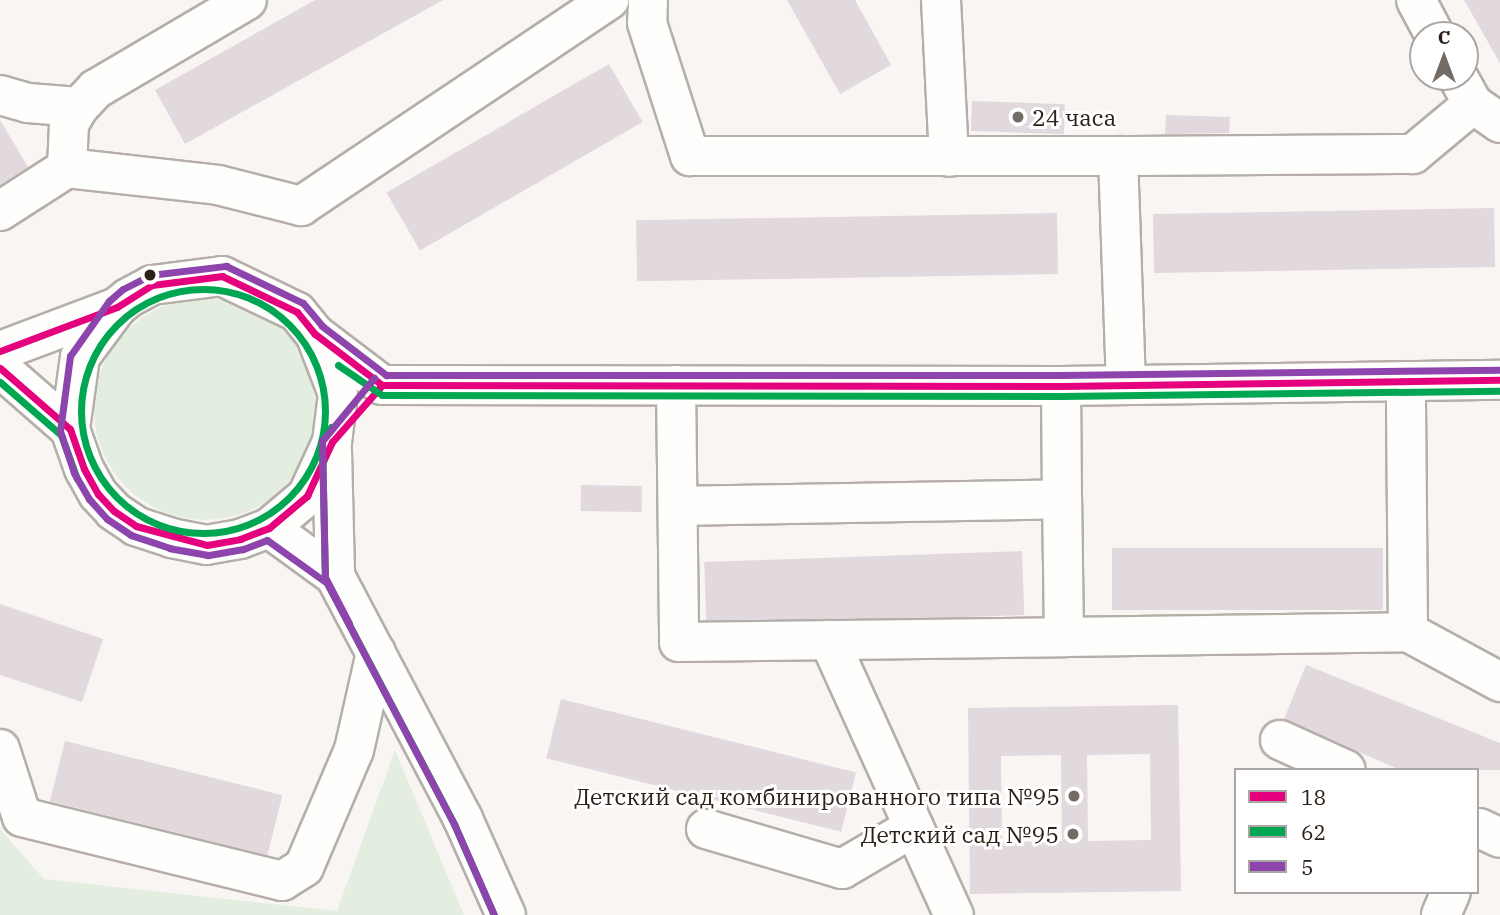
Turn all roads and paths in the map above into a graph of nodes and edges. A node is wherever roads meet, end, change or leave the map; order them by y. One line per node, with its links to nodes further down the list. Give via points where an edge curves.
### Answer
1 (247, 0): 9 (street, via 96,89)
2 (609, 0): 12 (street, via 301,205 218,185)
3 (648, 0): 11 (street, via 647,23 690,156)
4 (941, 0): 11 (street)
5 (1416, 0): 6 (street)
6 (1427, 21)
7 (0, 95): 9 (street, via 27,103)
8 (1477, 101): 10 (street, via 1413,154)
9 (79, 107): 12 (street, via 69,124)
10 (1118, 156): 11 (street); 22 (street)
11 (949, 157)
12 (67, 168): 13 (street)
13 (0, 211)
14 (117, 307): 15 (street, via 152,285 222,276 297,313); 16 (street); 24 (street, via 80,357)
15 (315, 334): 20 (street); 25 (street, via 338,394)
16 (0, 351)
17 (0, 368): 24 (street)
18 (1500, 380): 19 (street)
19 (1406, 381): 22 (street); 30 (street)
20 (382, 385): 21 (street); 25 (street)
21 (676, 385): 23 (street); 27 (street)
22 (1126, 385): 23 (street)
23 (1061, 386): 26 (street)
24 (70, 429): 28 (street, via 98,494 136,527 207,545 240,540)
25 (332, 442): 28 (street, via 307,496); 29 (street)
26 (1062, 499): 27 (street); 31 (street)
27 (678, 506): 32 (street, via 679,642)
28 (269, 528): 29 (street)
29 (335, 576): 33 (street)
30 (1408, 632): 31 (street); 34 (street)
31 (1064, 637): 32 (street)
32 (829, 640): 38 (street)
33 (376, 652): 36 (street, via 354,750 304,867 282,881 22,817); 41 (street, via 463,819)
34 (1500, 682)
35 (1280, 740): 37 (street)
36 (0, 749)
37 (1342, 768)
38 (914, 827): 39 (street, via 842,869); 42 (street)
39 (706, 829)
40 (1450, 894): 43 (street)
41 (506, 915)
42 (954, 915)
43 (1441, 915)

